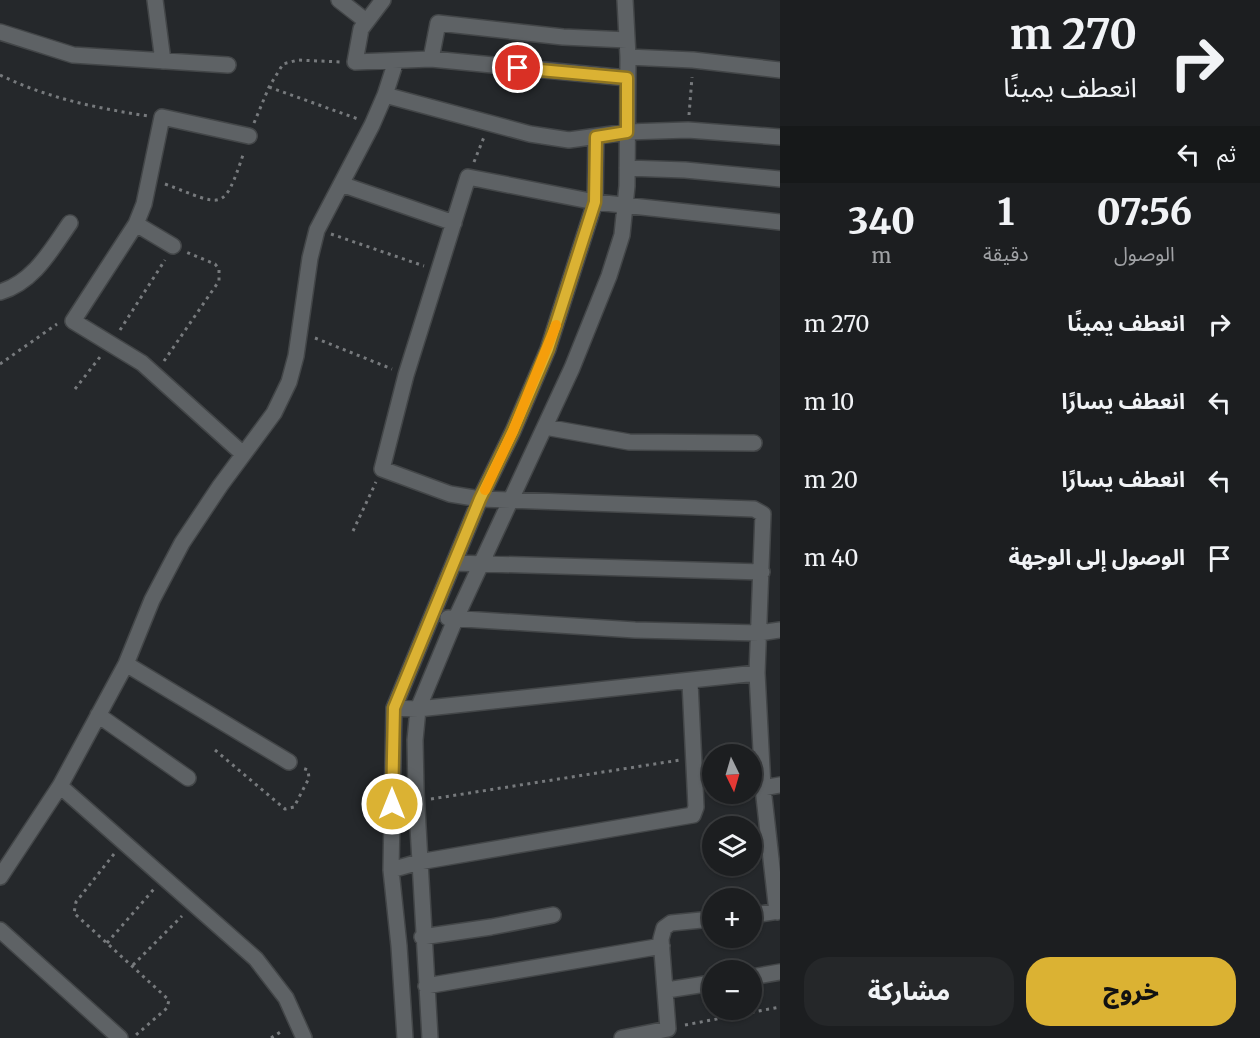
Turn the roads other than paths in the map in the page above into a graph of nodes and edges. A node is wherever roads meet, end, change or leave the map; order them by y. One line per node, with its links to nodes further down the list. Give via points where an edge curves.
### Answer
1 (155, 0): 10 (street)
2 (339, 0): 5 (street)
3 (383, 0): 5 (street)
4 (625, 0): 7 (street)
5 (366, 21): 11 (street, via 358,40 356,62)
6 (0, 32): 10 (street, via 73,55)
7 (627, 40): 8 (street); 9 (street, via 438,23)
8 (628, 57): 13 (street); 14 (street)
9 (431, 59): 11 (street); 14 (street)
10 (163, 61): 12 (street)
11 (396, 61): 15 (street)
12 (228, 65)
13 (780, 70)
14 (627, 78): 16 (street)
15 (385, 95): 18 (street, via 555,139); 22 (street)
16 (627, 132): 18 (street); 19 (street, via 688,130); 20 (street)
17 (249, 136): 28 (street, via 162,117 144,204)
18 (596, 137): 23 (street)
19 (780, 137)
20 (627, 168): 21 (street); 24 (street)
21 (780, 179)
22 (341, 184): 27 (street); 33 (street, via 318,230 310,258 289,382 274,414)
23 (595, 202): 24 (street); 27 (street, via 468,177); 34 (street, via 548,349)
24 (626, 204): 25 (street); 31 (street, via 622,235 609,276)
25 (780, 222)
26 (69, 223): 30 (street, via 32,274 15,288)
27 (454, 223): 34 (street, via 406,375 382,470 442,491)
28 (136, 224): 29 (street); 33 (street, via 73,321 112,343 155,375)
29 (173, 246)
30 (0, 292)
31 (545, 427): 32 (street, via 629,442); 35 (street)
32 (754, 442)
33 (243, 454): 43 (street, via 182,543 152,600)
34 (480, 499): 35 (street); 36 (street)
35 (509, 501): 37 (street); 38 (street, via 754,509 765,519)
36 (454, 563): 37 (street); 39 (street)
37 (480, 564): 38 (street); 40 (street)
38 (762, 572): 42 (street)
39 (432, 616): 40 (street); 46 (street)
40 (455, 620): 42 (street); 47 (street)
41 (780, 630): 42 (street)
42 (759, 633): 44 (street)
43 (126, 664): 48 (street); 49 (street)
44 (758, 673): 45 (street); 53 (street)
45 (690, 682): 47 (street); 55 (street, via 696,812 688,818)
46 (394, 708): 47 (street); 56 (street)
47 (418, 709): 55 (street, via 414,740)
48 (98, 715): 50 (street); 52 (street)
49 (289, 762)
50 (188, 778)
51 (780, 785): 53 (street)
52 (60, 786): 57 (street); 71 (street, via 256,959 286,998)
53 (763, 788): 54 (street)
54 (775, 847): 58 (street)
55 (419, 862): 56 (street); 63 (street)
56 (391, 870): 72 (street)
57 (0, 877)
58 (779, 912): 59 (street)
59 (762, 914)
60 (553, 915): 63 (street)
61 (702, 920): 64 (street, via 667,925 662,931)
62 (0, 930): 70 (street)
63 (422, 937): 68 (street)
64 (662, 946): 68 (street); 69 (street)
65 (780, 972): 66 (street)
66 (762, 975)
67 (702, 985): 69 (street)
68 (426, 986): 73 (street)
69 (667, 990): 74 (street, via 668,1029)
70 (121, 1037)
71 (304, 1038)
72 (405, 1038)
73 (430, 1038)
74 (622, 1038)

